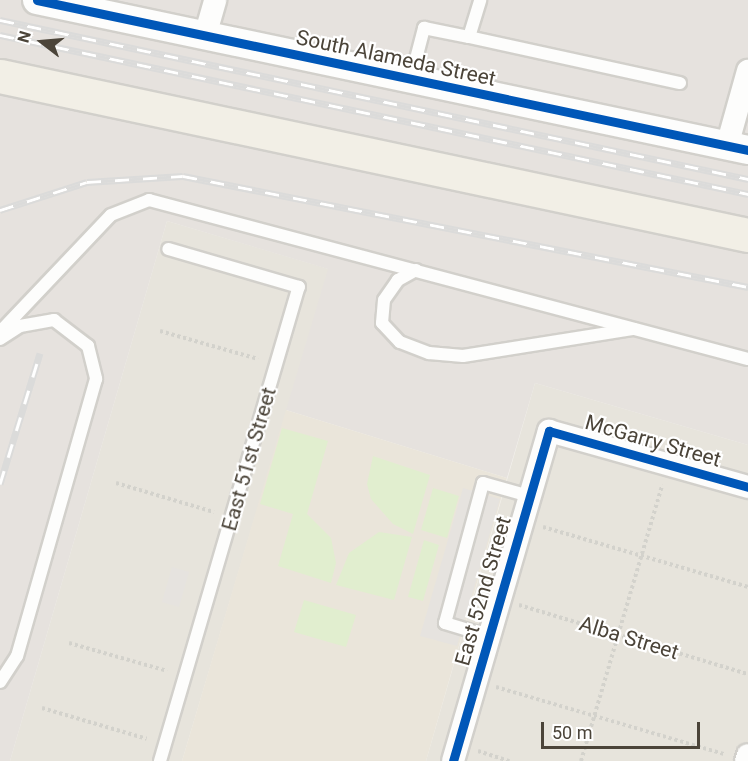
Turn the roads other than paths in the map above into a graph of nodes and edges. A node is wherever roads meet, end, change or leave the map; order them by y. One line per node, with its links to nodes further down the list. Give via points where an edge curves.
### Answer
1 (37, 0): 4 (street, South Alameda Street)
2 (215, 0): 4 (street)
3 (480, 0): 5 (lane)
4 (205, 36): 8 (street, South Alameda Street)
5 (469, 37): 8 (lane, via 424,28); 9 (lane)
6 (748, 71): 10 (street)
7 (0, 76): 11 (main road)
8 (411, 79): 10 (street, South Alameda Street)
9 (680, 82)
10 (738, 148)
11 (748, 236)
12 (168, 249): 24 (lane, East 51st Street, via 299,287)
13 (416, 270): 14 (lane); 14 (lane, via 398,280 384,300 382,323 400,342 429,353 464,356); 15 (lane, via 149,200 111,215)
14 (637, 329): 17 (lane)
15 (0, 332)
16 (0, 339): 22 (lane, via 20,326 54,320 88,346 96,379 17,656)
17 (748, 359)
18 (549, 431): 19 (street, McGarry Street); 20 (street, East 52nd Street)
19 (748, 487)
20 (529, 496): 21 (street, East 52nd Street); 21 (lane, via 483,483 445,623)
21 (488, 636): 25 (street, East 52nd Street)
22 (0, 682)
23 (748, 755): 26 (street)
24 (160, 761)
25 (453, 761)
26 (746, 761)

